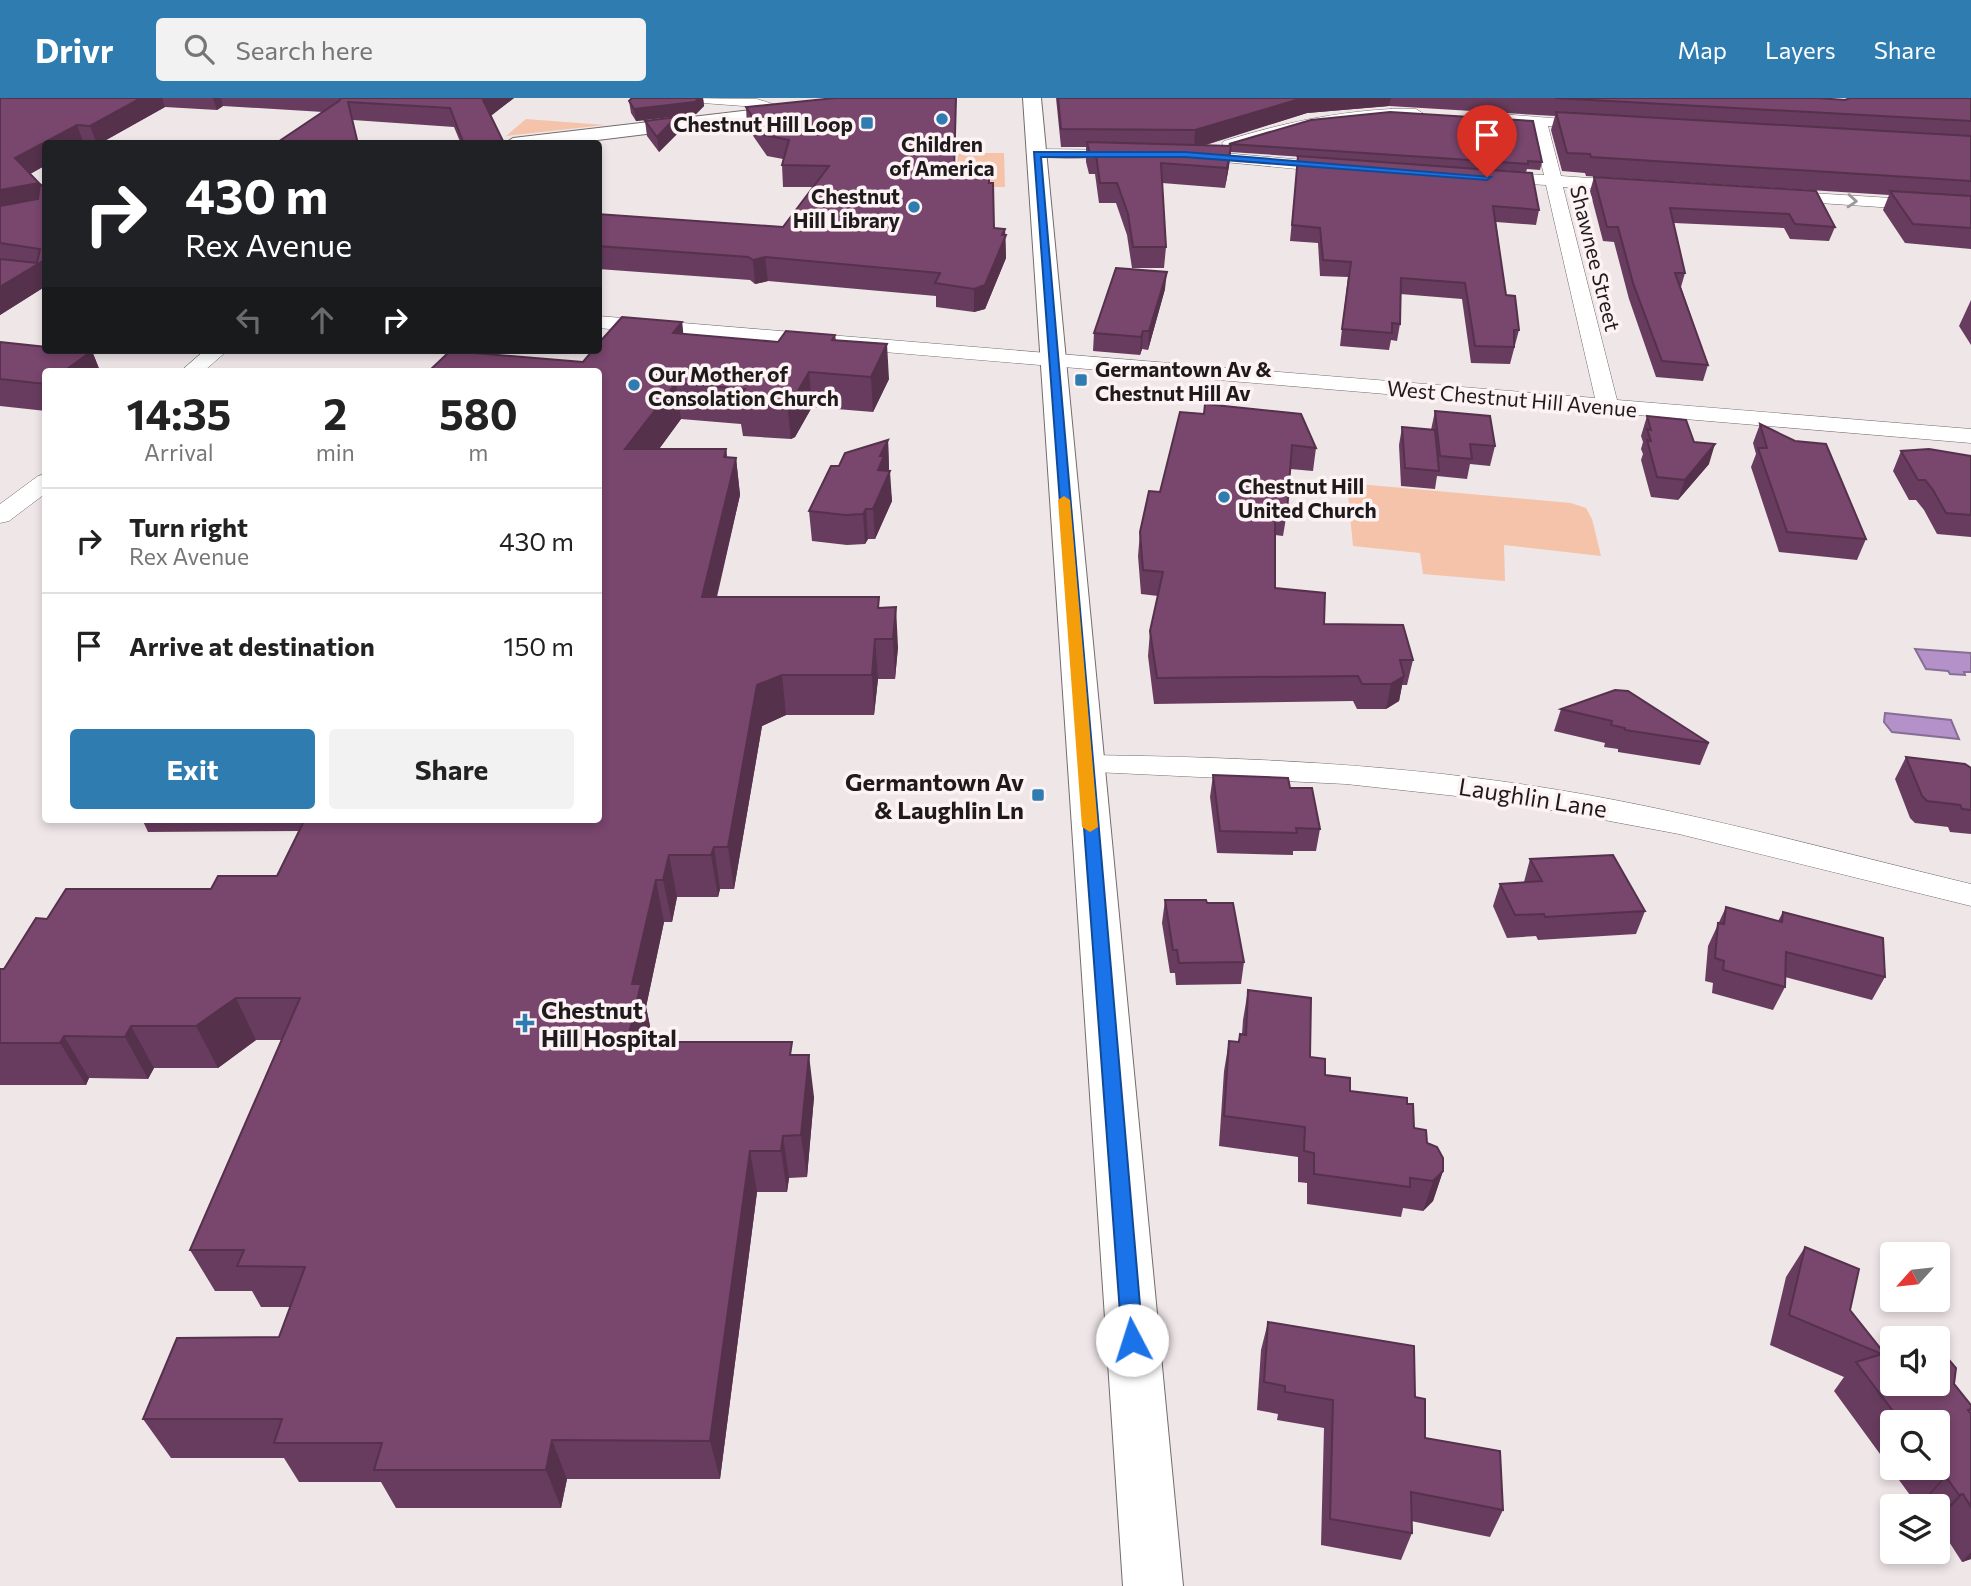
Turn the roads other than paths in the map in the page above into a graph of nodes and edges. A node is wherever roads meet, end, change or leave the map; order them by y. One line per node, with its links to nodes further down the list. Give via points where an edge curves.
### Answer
1 (688, 98): 4 (street, via 757,103)
2 (898, 98): 4 (main road)
3 (1032, 98): 10 (main road)
4 (788, 111): 9 (main road)
5 (1428, 115): 12 (street, via 1327,117 1178,155)
6 (1470, 117): 7 (street)
7 (1539, 121): 8 (street); 14 (street, Shawnee Street)
8 (1609, 125)
9 (546, 140)
10 (1037, 154): 11 (street); 20 (main road)
11 (1146, 155)
12 (1360, 169)
13 (1471, 176): 14 (street)
14 (1554, 181): 15 (street); 22 (street, Shawnee Street)
15 (1649, 187)
16 (1759, 195): 17 (street, one-way to 17)
17 (1971, 208)
18 (602, 322): 20 (street, West Chestnut Hill Avenue)
19 (213, 354): 21 (street)
20 (1052, 360): 22 (street, West Chestnut Hill Avenue); 26 (main road)
21 (195, 368)
22 (1608, 406): 23 (street, West Chestnut Hill Avenue)
23 (1971, 436)
24 (42, 484): 25 (street)
25 (0, 516)
26 (1085, 765): 27 (street, Laughlin Lane, via 1336,772 1504,791 1670,822); 28 (main road)
27 (1971, 895)
28 (1153, 1586)

